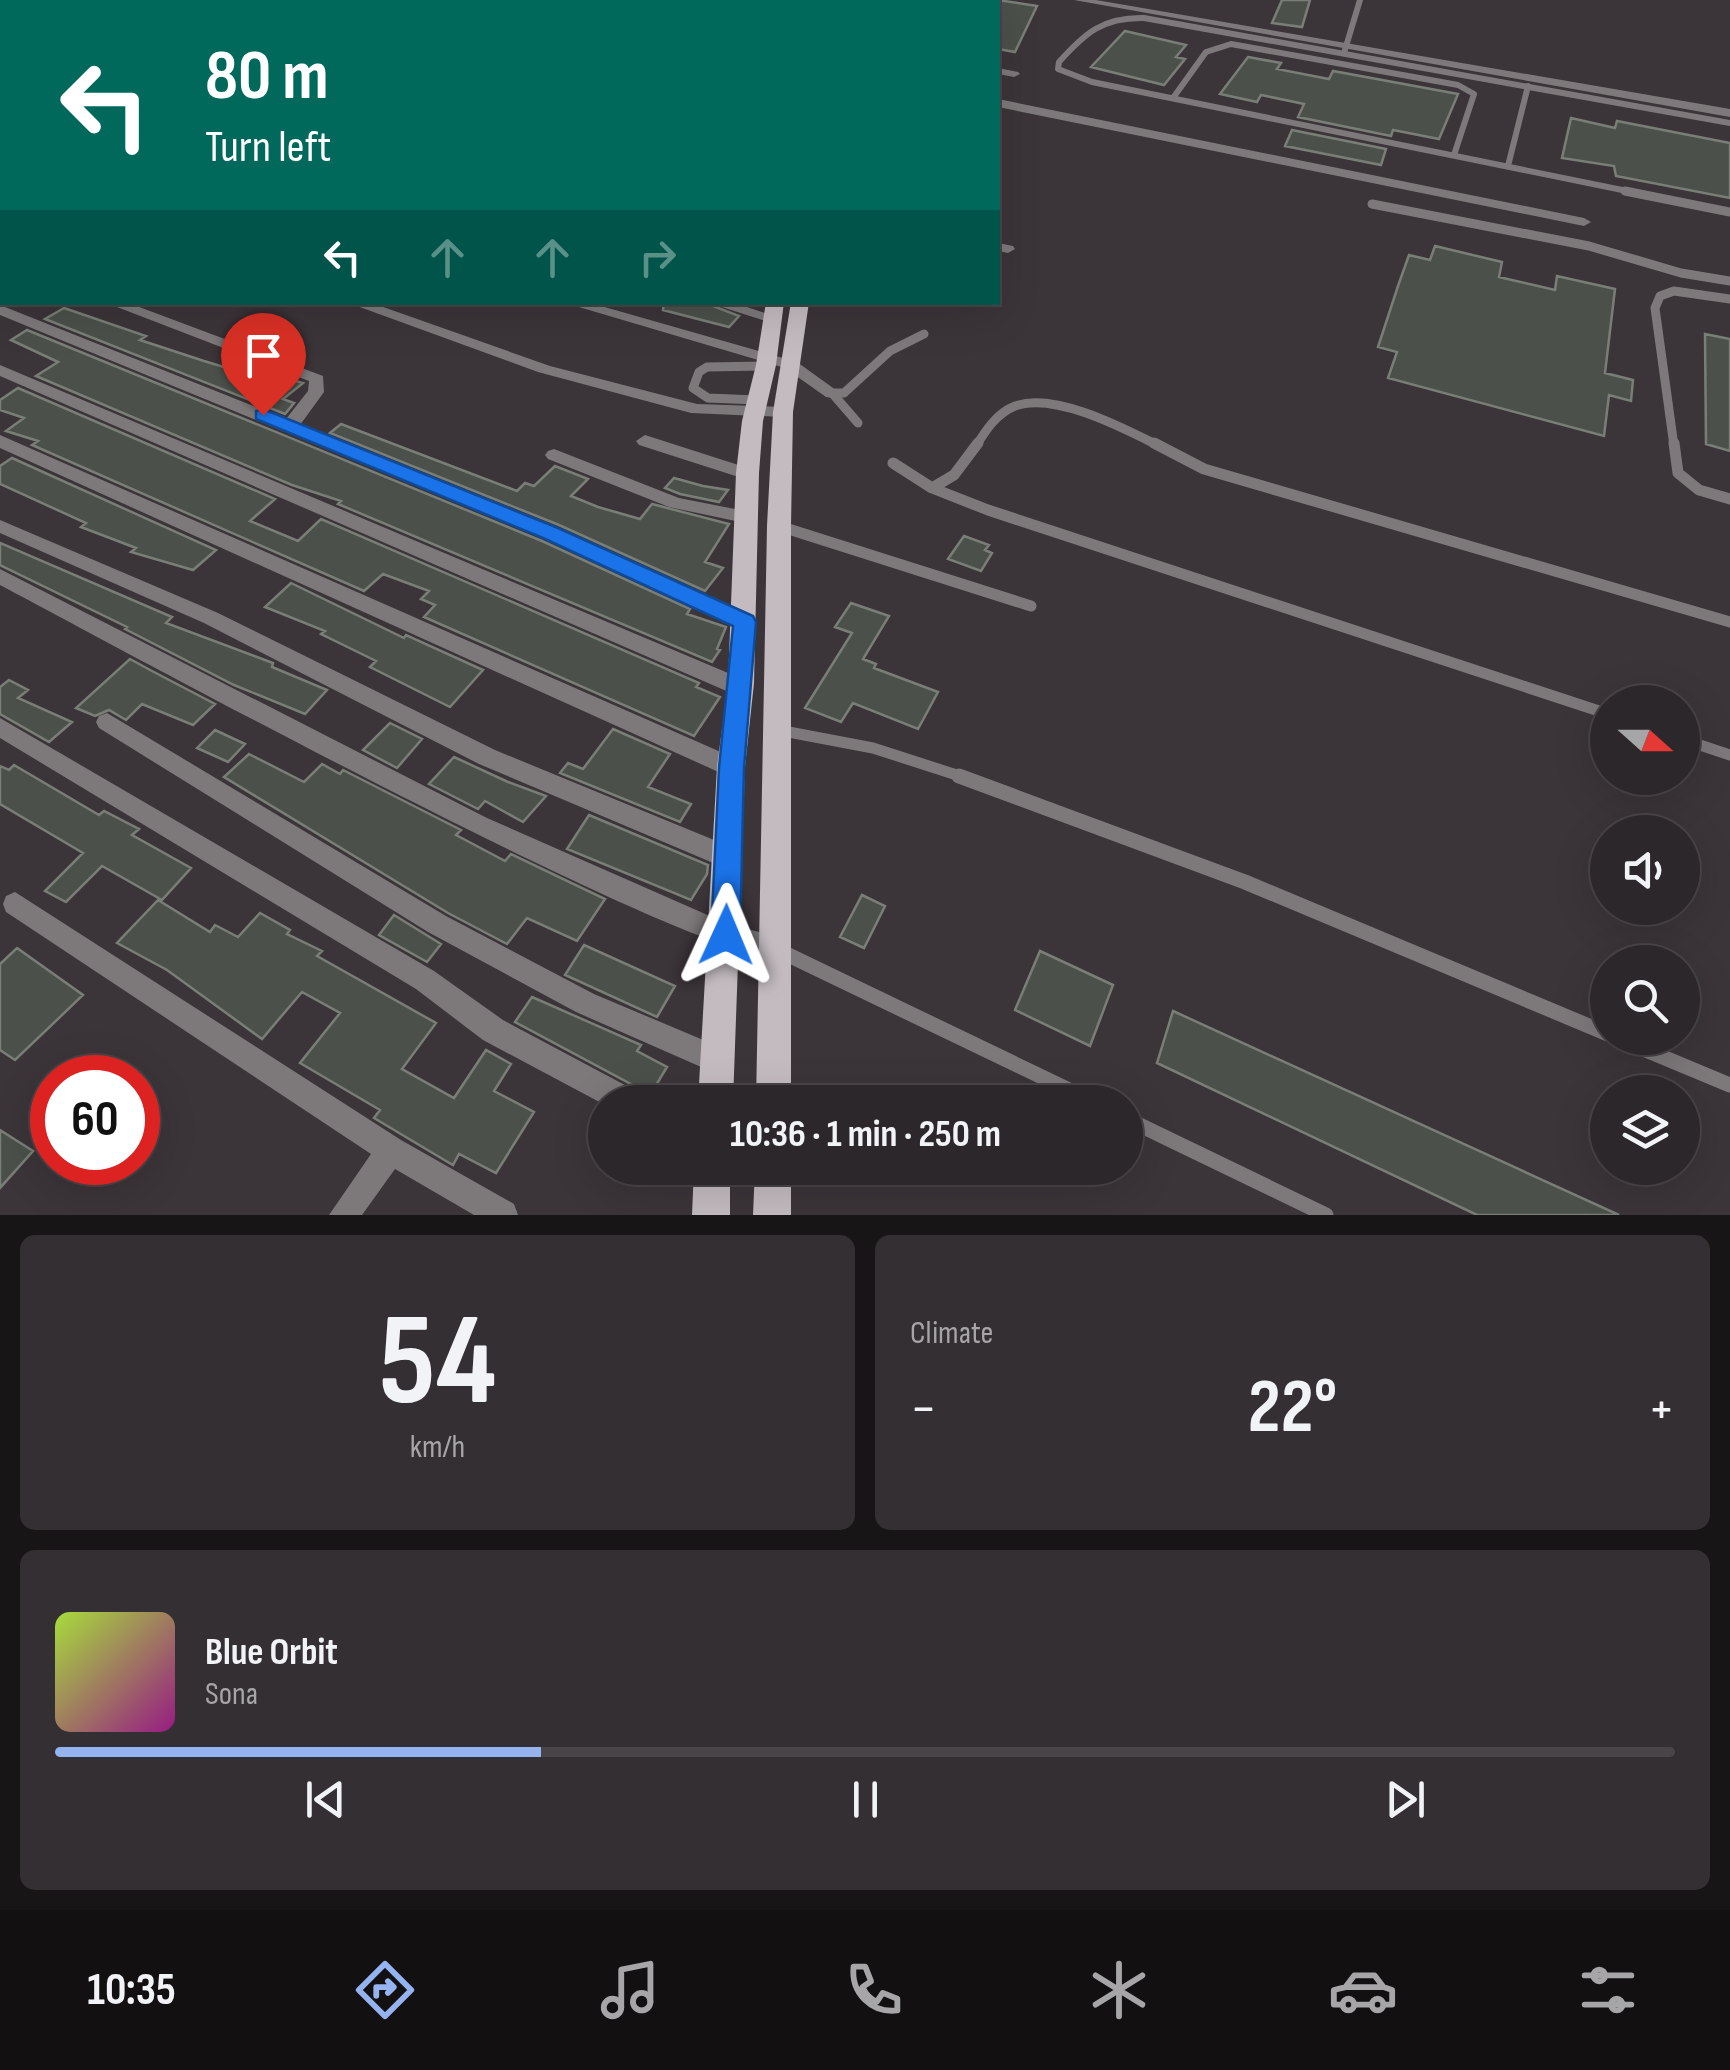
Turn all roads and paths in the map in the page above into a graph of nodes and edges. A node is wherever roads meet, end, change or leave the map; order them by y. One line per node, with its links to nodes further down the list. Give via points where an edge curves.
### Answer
1 (1079, 0): 9 (street)
2 (1360, 0): 3 (lane, bridge)
3 (1344, 53): 6 (lane); 7 (lane, via 1120,17 1089,29 1058,69)
4 (1000, 71): 5 (street)
5 (1014, 74)
6 (1528, 86): 10 (lane); 12 (lane)
7 (1173, 98): 11 (lane); 11 (lane, via 1206,52 1230,44 1458,85 1474,94)
8 (1000, 102): 15 (street)
9 (1730, 113)
10 (1730, 123)
11 (1454, 154): 12 (lane)
12 (1508, 166): 14 (lane)
13 (1372, 204): 16 (lane)
14 (1730, 212)
15 (1584, 222)
16 (1730, 281)
17 (1730, 299): 39 (lane, via 1674,291 1660,296 1655,308 1678,473 1699,490)
18 (119, 305): 32 (street, via 317,379 316,392)
19 (362, 305): 29 (street, via 544,369 697,409)
20 (579, 305): 26 (street)
21 (736, 305): 24 (street)
22 (799, 305): 26 (main road)
23 (0, 310): 32 (street)
24 (774, 310): 26 (main road)
25 (924, 334): 28 (lane, via 874,361 844,393)
26 (775, 363): 28 (street); 29 (main road); 29 (lane, via 699,372 693,388 708,398); 30 (main road)
27 (0, 370): 47 (street)
28 (832, 393): 31 (lane)
29 (756, 406): 30 (street); 37 (main road)
30 (783, 412): 42 (main road)
31 (858, 423)
32 (290, 426): 45 (street)
33 (0, 441): 55 (street)
34 (646, 441): 37 (street)
35 (554, 456): 40 (street, via 674,503)
36 (893, 463): 38 (lane)
37 (748, 474): 40 (main road)
38 (932, 488): 46 (lane, via 951,481 1012,406 1051,406 1132,431 1204,469); 48 (lane)
39 (1730, 500)
40 (745, 517): 45 (main road)
41 (0, 526): 56 (street, via 211,618 488,757)
42 (779, 526): 44 (lane); 52 (main road)
43 (0, 576): 58 (street, via 480,826)
44 (1031, 606)
45 (745, 622): 47 (main road)
46 (1730, 622)
47 (739, 688): 51 (main road)
48 (1590, 708)
49 (107, 722): 62 (street, via 438,924 585,1003)
50 (0, 727): 64 (street, via 425,980 493,1030)
51 (738, 729): 52 (street); 55 (main road)
52 (778, 730): 59 (main road); 60 (lane, via 884,750 1133,836)
53 (1700, 745): 54 (lane)
54 (1730, 755)
55 (732, 768): 56 (main road)
56 (727, 857): 58 (main road)
57 (16, 904): 69 (street)
58 (726, 935): 59 (street); 62 (main road)
59 (774, 947): 66 (main road); 67 (lane)
60 (1590, 1026)
61 (1658, 1055): 63 (lane)
62 (718, 1060): 65 (main road)
63 (1730, 1084)
64 (596, 1085)
65 (716, 1085)
66 (772, 1085)
67 (1059, 1085)
68 (1143, 1127): 76 (lane)
69 (391, 1150): 72 (street); 73 (street)
70 (712, 1185): 74 (main road)
71 (773, 1185): 75 (main road)
72 (344, 1215)
73 (503, 1215)
74 (711, 1215)
75 (772, 1215)
76 (1326, 1215)

